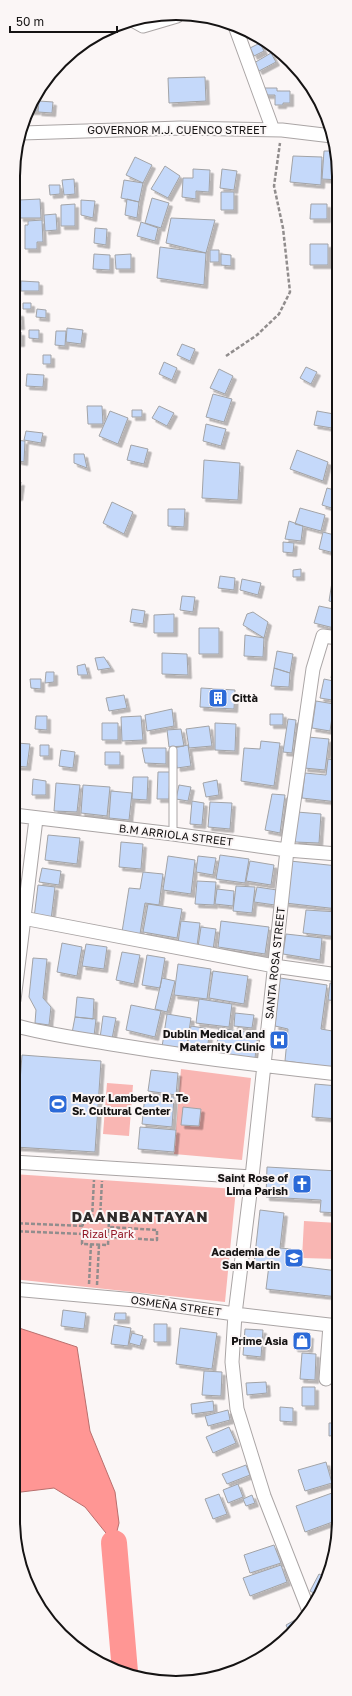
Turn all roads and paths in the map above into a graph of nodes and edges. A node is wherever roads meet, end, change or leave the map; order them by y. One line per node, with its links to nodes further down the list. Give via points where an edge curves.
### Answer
1 (162, 20): 2 (street, via 143,26)
2 (140, 24)
3 (238, 33): 4 (street)
4 (278, 130): 5 (street, GOVERNOR M.J. CUENCO STREET, via 181,128); 6 (street, GOVERNOR M.J. CUENCO STREET); 7 (path, via 274,186 283,228 290,292 278,314 257,335)
5 (26, 133)
6 (327, 135)
7 (226, 356)
8 (332, 637): 13 (street, SANTA ROSA STREET, via 323,636 313,669)
9 (173, 750): 12 (lane)
10 (20, 816): 11 (street, B.M ARRIOLA STREET)
11 (36, 819): 12 (street, B.M ARRIOLA STREET); 15 (street)
12 (173, 834): 13 (street, B.M ARRIOLA STREET)
13 (287, 850): 14 (street, B.M ARRIOLA STREET); 17 (street, SANTA ROSA STREET)
14 (332, 854)
15 (23, 918): 16 (street); 17 (street)
16 (20, 945)
17 (274, 966): 18 (street); 20 (street, SANTA ROSA STREET)
18 (332, 974)
19 (20, 1026): 20 (street, via 36,1031 136,1048)
20 (264, 1066): 21 (street); 24 (street, SANTA ROSA STREET)
21 (332, 1073)
22 (20, 1162): 23 (street)
23 (99, 1167): 24 (street); 25 (path); 26 (path)
24 (252, 1177): 37 (street, SANTA ROSA STREET)
25 (92, 1218): 26 (path); 28 (path, via 83,1217)
26 (100, 1218): 29 (path, via 109,1219)
27 (20, 1223): 28 (path)
28 (83, 1226): 31 (path)
29 (109, 1227): 32 (path); 32 (path, via 157,1230 157,1240)
30 (20, 1231): 31 (path)
31 (82, 1234): 33 (path, via 82,1244)
32 (108, 1237): 34 (path, via 108,1245)
33 (91, 1244): 34 (path); 36 (path)
34 (99, 1245): 36 (path)
35 (20, 1290): 36 (street, OSMEÑA STREET)
36 (93, 1296): 37 (street, OSMEÑA STREET)
37 (235, 1314): 38 (street, OSMEÑA STREET); 41 (street, SANTA ROSA STREET, via 232,1362 237,1409 264,1496)
38 (332, 1326)
39 (332, 1339): 40 (street)
40 (326, 1379)
41 (307, 1605)

